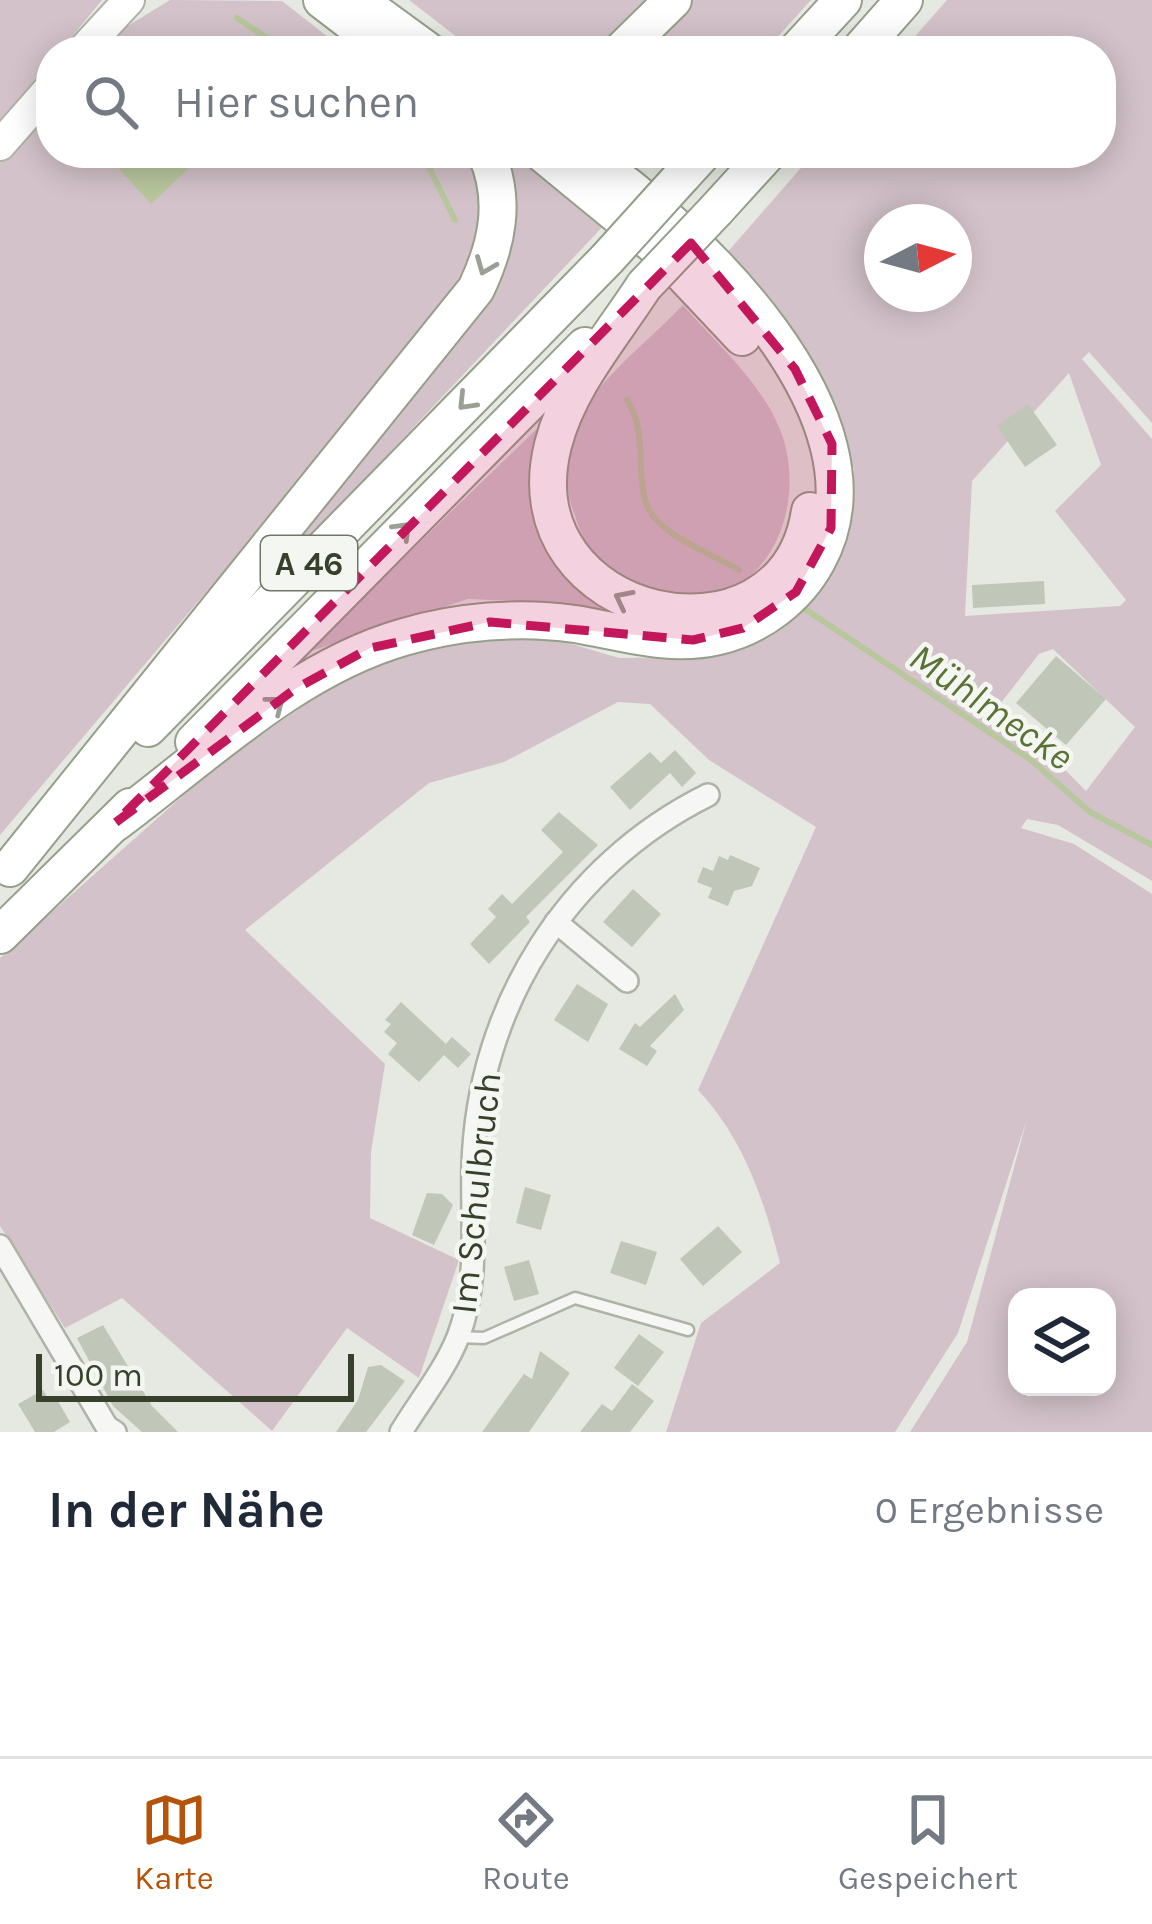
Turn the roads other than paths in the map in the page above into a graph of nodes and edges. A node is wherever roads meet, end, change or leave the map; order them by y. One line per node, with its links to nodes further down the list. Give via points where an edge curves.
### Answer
1 (129, 0): 7 (main road)
2 (322, 0): 8 (highway)
3 (358, 0): 9 (highway)
4 (673, 0): 10 (highway)
5 (843, 0): 11 (highway)
6 (904, 0): 12 (highway)
7 (96, 36)
8 (371, 36)
9 (407, 36)
10 (636, 36)
11 (810, 36)
12 (872, 36)
13 (36, 104): 14 (main road)
14 (0, 146)
15 (489, 168): 23 (highway, one-way to 23, via 499,213 476,289)
16 (562, 168): 20 (highway, one-way to 20, via 612,206 738,332 801,428 812,484 801,538 768,583 715,610 668,614 615,597 574,557 552,506 552,451 565,410)
17 (600, 168): 22 (highway, one-way to 17, via 295,689 370,648 490,622 577,625 653,640 719,636 781,606 811,573 836,499 821,413 764,326 692,243)
18 (689, 168): 23 (highway, A 46, one-way to 23, bridge)
19 (754, 168): 20 (highway, A 46, bridge)
20 (644, 286): 22 (highway, A 46, one-way to 20)
21 (708, 795): 24 (street, Im Schulbruch, via 667,815 607,863)
22 (115, 823): 25 (highway, A 46)
23 (5, 873)
24 (556, 922): 26 (street); 29 (street, Im Schulbruch, via 518,977 480,1096 472,1169 476,1246)
25 (0, 934)
26 (627, 981)
27 (0, 1246): 30 (street)
28 (688, 1330): 29 (lane, Im Schulbruch, via 575,1298 484,1338)
29 (458, 1337): 31 (street, Im Schulbruch)
30 (107, 1430)
31 (401, 1432)

